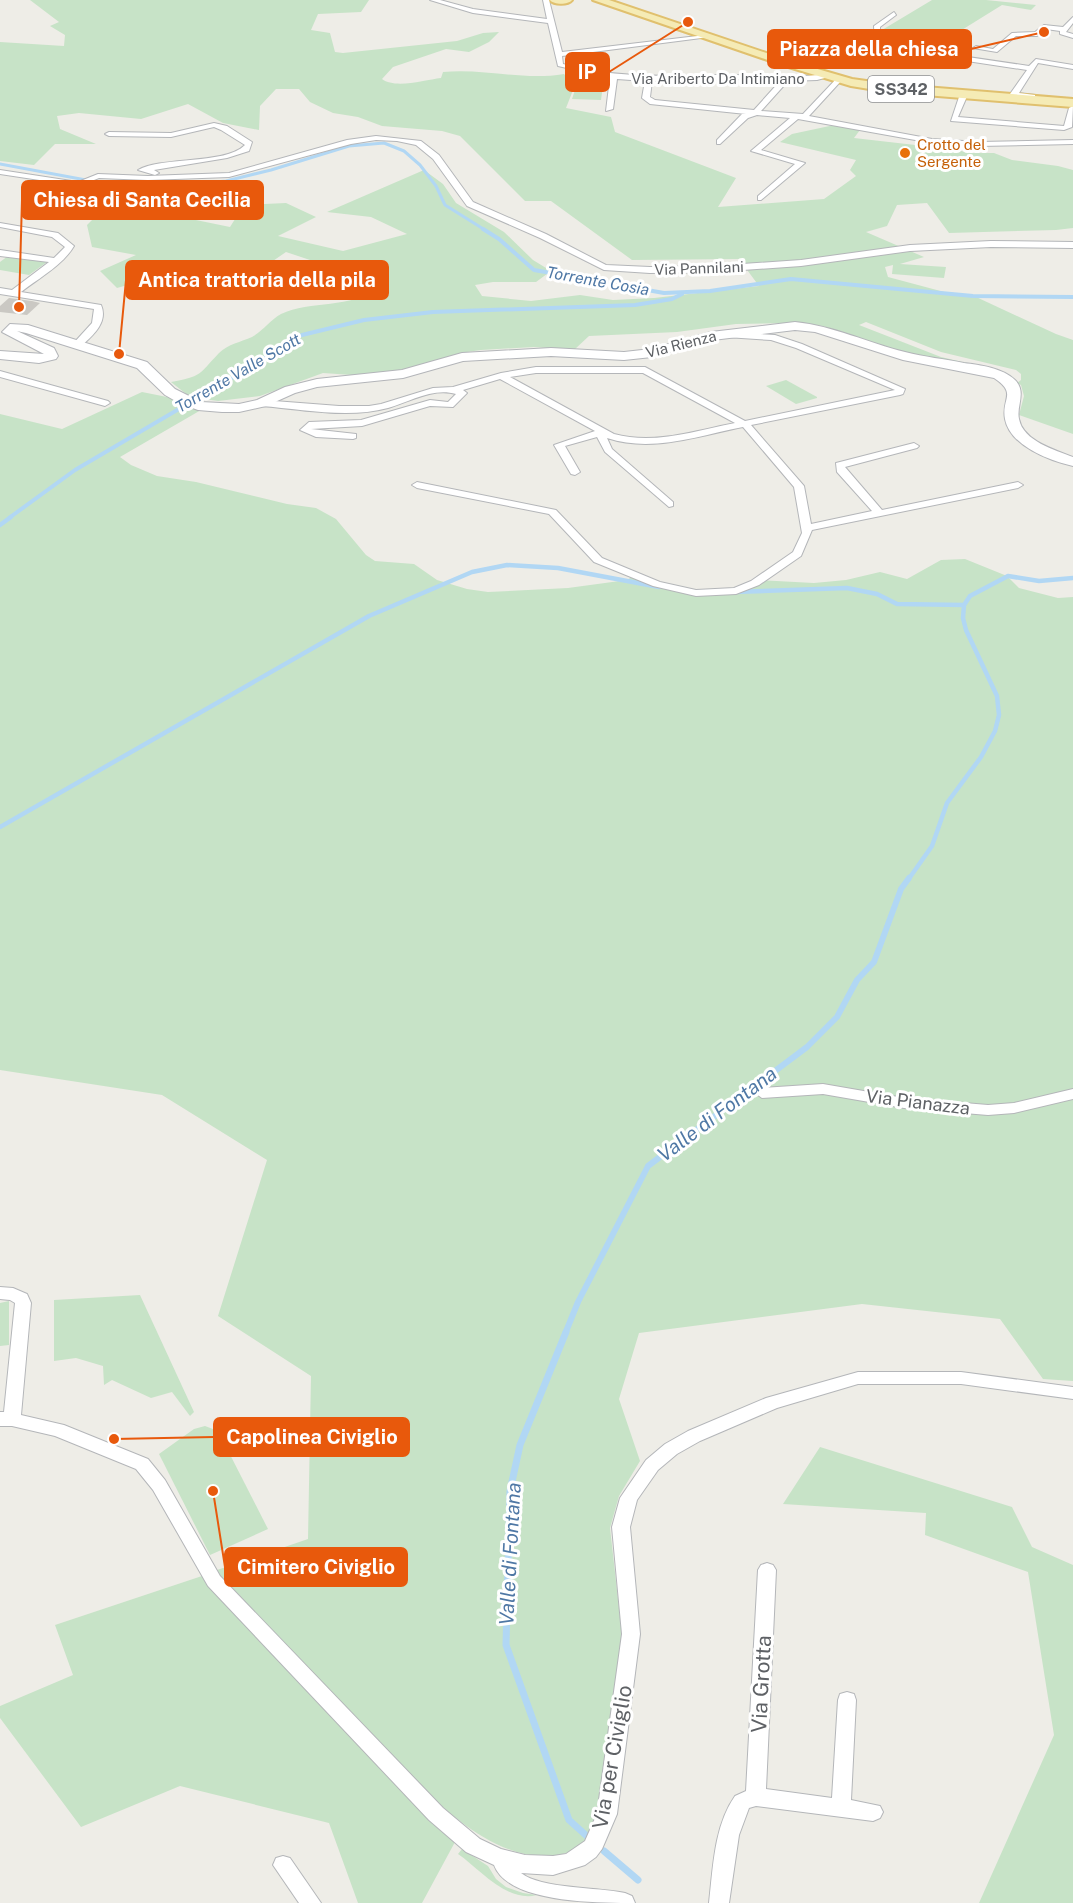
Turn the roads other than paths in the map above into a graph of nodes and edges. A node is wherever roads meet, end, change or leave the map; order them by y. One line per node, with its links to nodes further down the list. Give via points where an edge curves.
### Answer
1 (433, 0): 8 (street, via 473,11)
2 (565, 0): 4 (main road)
3 (586, 0): 5 (main road)
4 (549, 2): 8 (street)
5 (601, 2): 11 (main road, SS342)
6 (894, 14): 13 (street, via 877,26 877,46)
7 (1073, 19): 9 (street)
8 (551, 21): 12 (street)
9 (1063, 31): 10 (street); 13 (street, via 1044,27 1037,34 1014,34 996,51 974,48)
10 (1073, 36)
11 (706, 37): 12 (street); 18 (main road, SS342)
12 (559, 54): 16 (street, Via Ariberto Da Intimiano, via 560,65)
13 (962, 58): 15 (street)
14 (1073, 67): 15 (street, via 1036,60)
15 (1030, 68): 21 (street, via 1015,95)
16 (614, 77): 17 (street, Via Ariberto Da Intimiano); 23 (street)
17 (649, 78): 19 (street, Via Ariberto Da Intimiano); 24 (street, via 646,98 653,102)
18 (833, 78): 19 (street, Via Ariberto Da Intimiano); 20 (main road, SS342, via 877,87); 25 (street, via 805,116)
19 (785, 80): 24 (street)
20 (964, 94): 21 (main road, SS342); 22 (street, via 954,119 1064,128 1068,127)
21 (1073, 102)
22 (1073, 108)
23 (609, 109)
24 (754, 114): 25 (street); 27 (street, via 745,116)
25 (796, 117): 28 (street, via 951,143); 31 (street, via 755,151 801,163)
26 (109, 134): 30 (street, via 171,135 214,125 249,144 246,149 226,156 142,170)
27 (720, 142)
28 (1073, 142)
29 (0, 172): 30 (street, via 72,183 85,183 93,177)
30 (181, 177): 33 (street, Via Pannilani, via 228,175 376,138 418,143 436,157 470,204 604,267 714,269 801,263 910,248)
31 (760, 198)
32 (0, 225): 35 (street, via 41,231 62,239 70,246)
33 (1073, 244)
34 (0, 253): 35 (street)
35 (57, 261): 37 (street)
36 (0, 291): 37 (street)
37 (14, 293): 39 (street, via 100,308 95,327)
38 (723, 333): 45 (street, Via Rienza, via 652,353 624,356 551,352 462,357 403,374 317,383); 46 (street, via 759,335 790,343 900,389 875,398); 52 (street, Via Rienza, via 770,327 816,328 903,356 999,375 1015,390 1011,417 1021,435 1040,449)
39 (76, 346): 40 (street, via 28,329 10,328 10,334 49,351 51,356 39,359); 45 (street, Via Rienza, via 142,366 170,392 198,406 239,408)
40 (0, 355)
41 (0, 374): 44 (street)
42 (501, 376): 43 (street); 46 (street, via 536,370 645,370); 47 (street)
43 (456, 389): 45 (street, via 420,393 379,408); 48 (street, via 462,393 450,405 430,403 362,423 309,426 305,430)
44 (105, 403)
45 (261, 403)
46 (746, 425): 47 (street, via 655,442 632,442); 58 (street, via 799,486)
47 (603, 432): 49 (street); 56 (street, via 608,450)
48 (353, 436)
49 (559, 445): 50 (street); 53 (street)
50 (545, 446)
51 (914, 446): 57 (street, via 840,465)
52 (1073, 462)
53 (574, 472)
54 (417, 485): 58 (street, via 552,512 598,560 657,584 696,593 736,591 755,582 797,554)
55 (1018, 485): 57 (street)
56 (669, 504)
57 (880, 514): 58 (street)
58 (806, 528)
59 (762, 1093): 60 (street, Via Pianazza, via 823,1089 904,1103 988,1110)
60 (1073, 1094)
61 (0, 1293): 63 (street, via 13,1294 23,1303)
62 (1073, 1393): 69 (street, Via per Civiglio, via 961,1378 858,1378 772,1403 671,1449 652,1465 629,1498 621,1527 631,1634 607,1814 599,1837 590,1850 575,1860 548,1866)
63 (6, 1419): 69 (street, Via per Civiglio, via 58,1430 142,1464 214,1581 436,1814 462,1838)
64 (767, 1570): 66 (street, Via Grotta)
65 (848, 1700): 67 (street)
66 (756, 1797): 67 (street); 73 (street, via 743,1802 736,1811 728,1836)
67 (841, 1808): 68 (street)
68 (873, 1812)
69 (502, 1859): 72 (street, via 502,1869 517,1882 555,1894)
70 (283, 1864): 71 (street)
71 (311, 1903)
72 (625, 1903)
73 (718, 1903)

